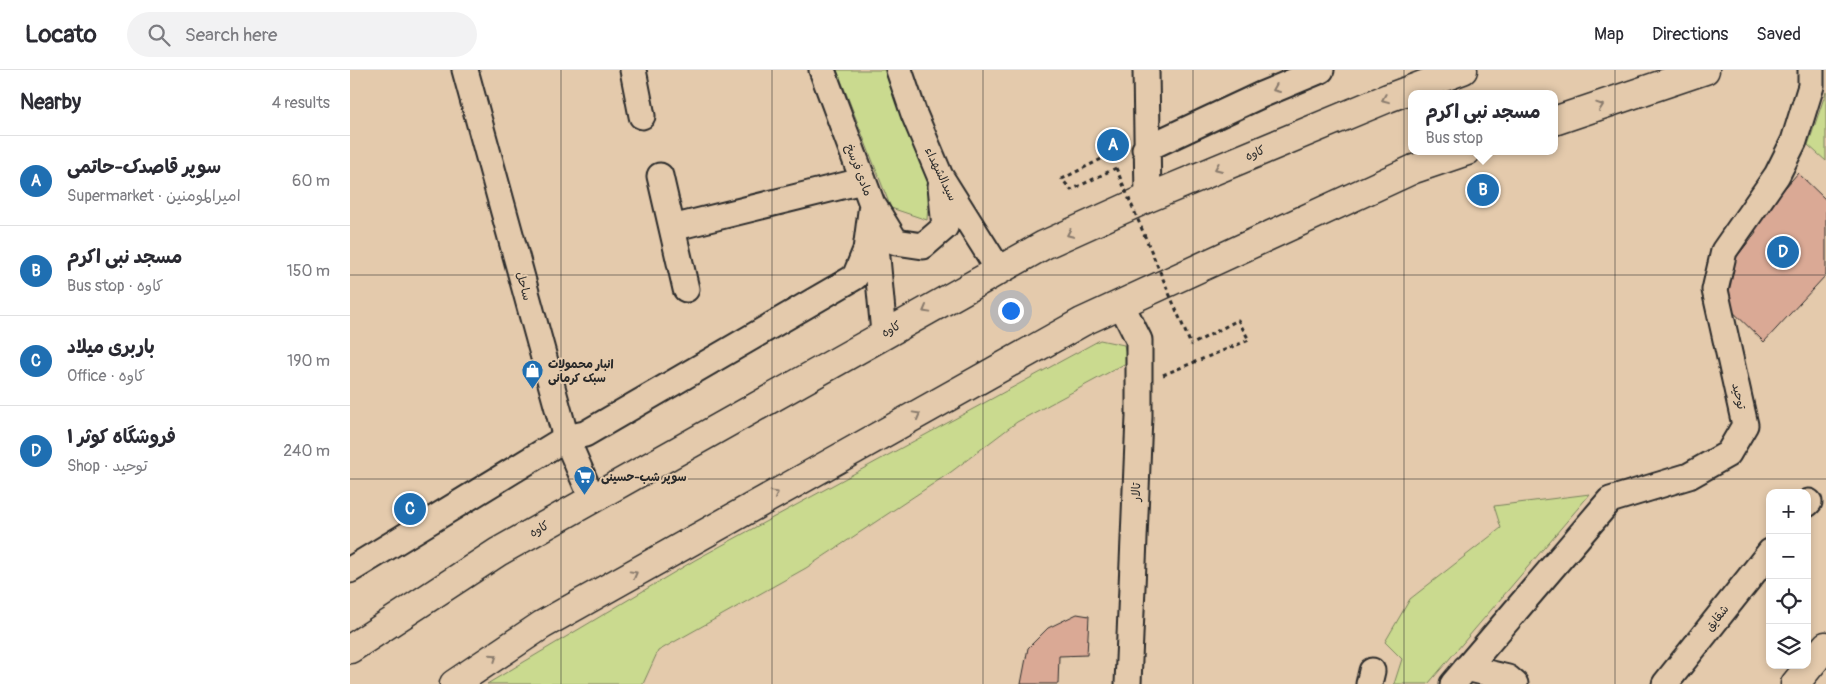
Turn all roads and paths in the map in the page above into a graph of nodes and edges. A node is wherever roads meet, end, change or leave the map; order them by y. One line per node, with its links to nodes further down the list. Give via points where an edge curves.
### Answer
1 (465, 70): 27 (street, ساحل)
2 (633, 70): 12 (street)
3 (822, 70): 18 (street, مادی فرسخ)
4 (899, 70): 17 (street, سیدالشهداء)
5 (1146, 70): 14 (street)
6 (1321, 70): 14 (street, one-way to 14)
7 (1463, 70): 10 (main road, کاوه, one-way to 10)
8 (1705, 70): 13 (main road, one-way to 8)
9 (1812, 70): 33 (street, توحید, via 1811,86 1794,141 1777,175 1724,251 1715,290 1746,425 1728,454 1689,476 1610,500)
10 (1409, 90)
11 (1408, 91): 19 (main road, کاوه, one-way to 19)
12 (642, 116)
13 (1558, 120)
14 (1146, 143): 19 (street); 26 (path, bridge, via 1062,179 1071,190 1116,168 1191,344 1238,320 1249,340)
15 (1455, 155): 24 (main road, via 1414,169)
16 (660, 176): 21 (street)
17 (940, 176): 20 (street, via 946,227 923,246 896,242); 22 (street, سیدالشهداء)
18 (862, 181): 20 (street, مادی فرسخ); 21 (street)
19 (1148, 198): 22 (main road, کاوه, one-way to 22, via 1044,245)
20 (872, 204): 25 (street, مادی فرسخ); 27 (street, via 866,250 855,277 585,434)
21 (672, 228): 23 (street)
22 (999, 270): 25 (main road, کاوه, one-way to 25)
23 (686, 289)
24 (1120, 304): 26 (street, تالار, via 1139,340); 34 (main road, one-way to 24, via 542,625 1082,322)
25 (884, 333): 28 (main road, کاوه)
26 (1139, 385): 35 (street, تالار)
27 (566, 438): 28 (street, ساحل); 30 (street)
28 (592, 498): 31 (main road, کاوه)
29 (1766, 557): 37 (street, شقایق)
30 (350, 570)
31 (351, 643)
32 (1826, 646): 38 (main road)
33 (1463, 679): 36 (street, via 1508,678)
34 (454, 684)
35 (1128, 684)
36 (1515, 684)
37 (1665, 684)
38 (1795, 684)

